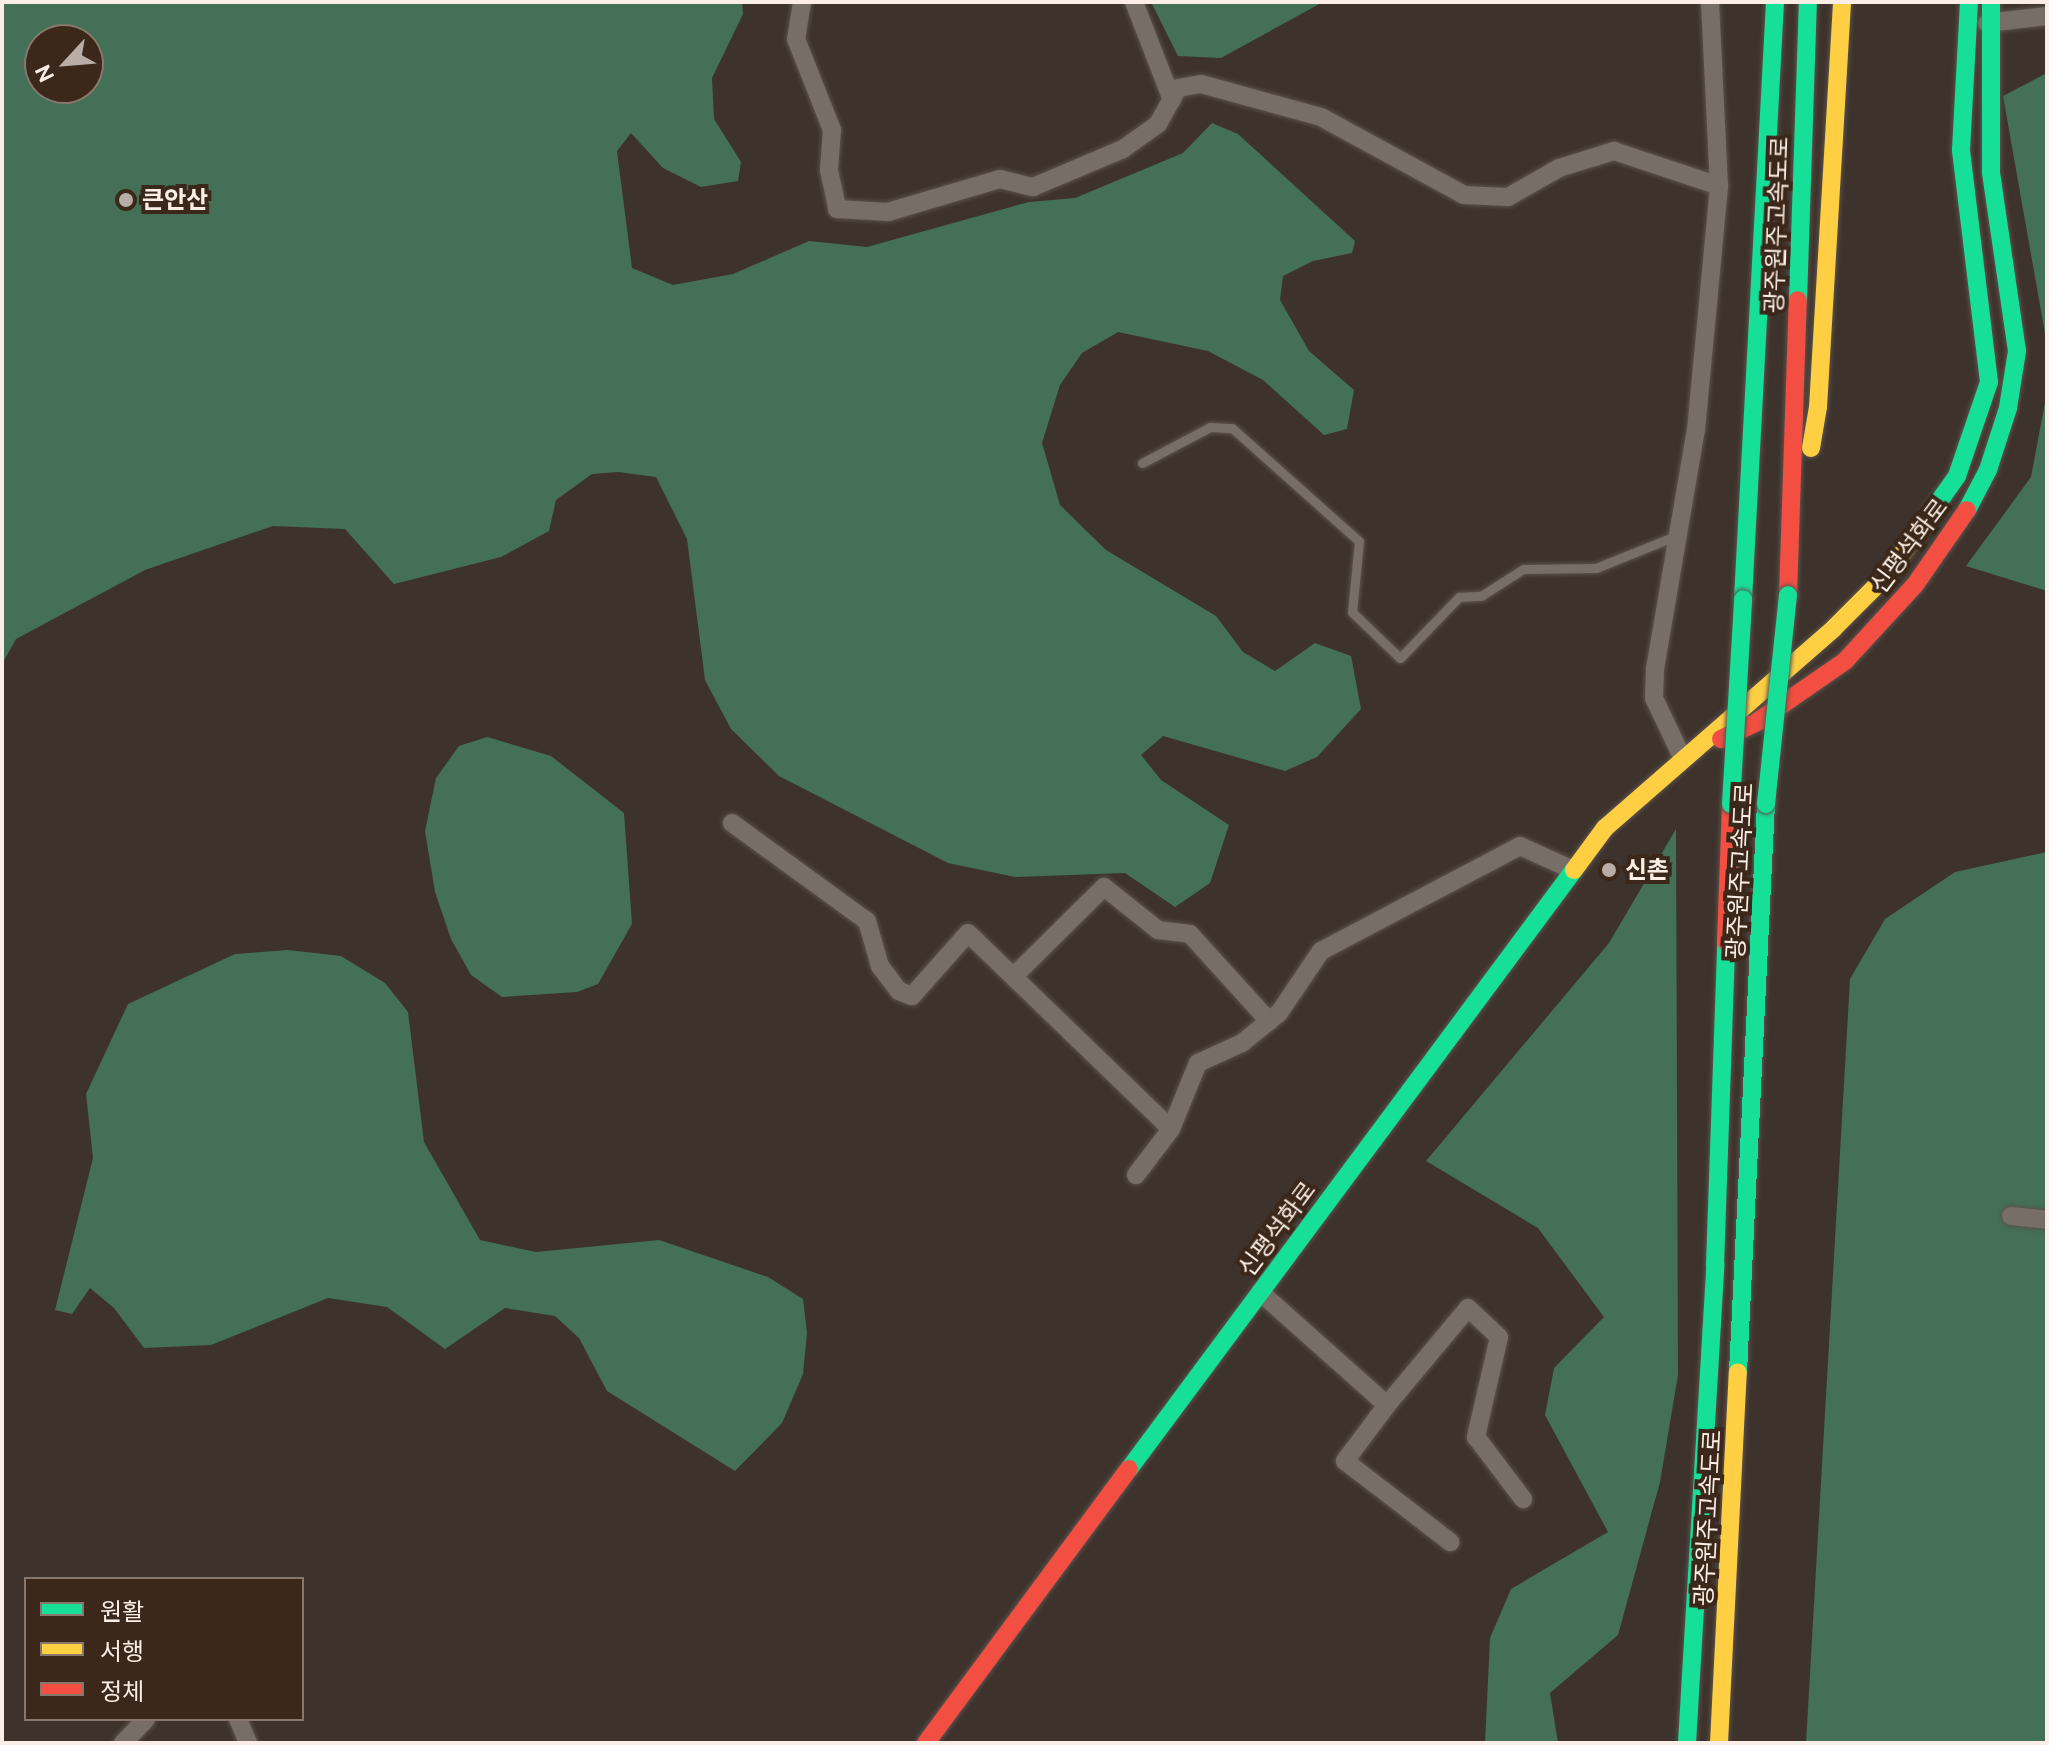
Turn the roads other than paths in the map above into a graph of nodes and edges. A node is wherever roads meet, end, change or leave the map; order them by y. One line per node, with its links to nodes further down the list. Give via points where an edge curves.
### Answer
1 (802, 2): 11 (street, via 796,39 832,130 829,170 837,209 888,212 1000,179 1033,187 1123,149 1158,124)
2 (1134, 2): 11 (street)
3 (1710, 2): 12 (street)
4 (1775, 2): 34 (main road, 광주원주고속도로, bridge)
5 (1808, 2): 15 (main road, 광주원주고속도로)
6 (1842, 2): 15 (main road, via 1818,407)
7 (1969, 2): 16 (main road, 신평석화로, via 1961,150 1989,382 1957,476 1888,574 1834,628)
8 (1991, 2): 10 (main road, 신평석화로)
9 (2047, 16): 10 (street)
10 (1987, 23): 16 (main road, 신평석화로, via 1991,172 2017,351 2008,408 1988,470 1957,529 1915,585 1845,661 1757,722)
11 (1172, 100): 12 (street, via 1178,88 1201,84 1321,117 1464,195 1508,197 1559,168 1614,151)
12 (1719, 186): 14 (street, via 1696,430)
13 (1142, 463): 14 (lane, via 1210,427 1232,428 1359,541 1352,612 1400,658 1459,597 1481,596 1523,569 1596,568)
14 (1678, 535): 16 (street, via 1654,698)
15 (1790, 558): 35 (main road, 광주원주고속도로, bridge, via 1766,804)
16 (1682, 757): 18 (main road, 신평석화로, via 1605,828)
17 (732, 823): 19 (street, via 867,921 880,966 899,991 912,996 968,933)
18 (1573, 870): 20 (street, via 1520,846 1321,951); 25 (main road, 신평석화로)
19 (1015, 975): 20 (street, via 1104,887 1158,930 1190,934); 21 (street)
20 (1269, 1021): 21 (street, via 1242,1043 1198,1063)
21 (1171, 1129): 22 (street)
22 (1136, 1175)
23 (2011, 1216): 24 (street)
24 (2047, 1220)
25 (1260, 1292): 26 (street); 33 (main road, 신평석화로)
26 (1387, 1405): 27 (street, via 1468,1308 1499,1337 1476,1437); 28 (street, via 1345,1461)
27 (1523, 1499)
28 (1450, 1542)
29 (144, 1721): 31 (street)
30 (239, 1721): 32 (street)
31 (123, 1743)
32 (248, 1743)
33 (926, 1743)
34 (1687, 1743)
35 (1719, 1743)

